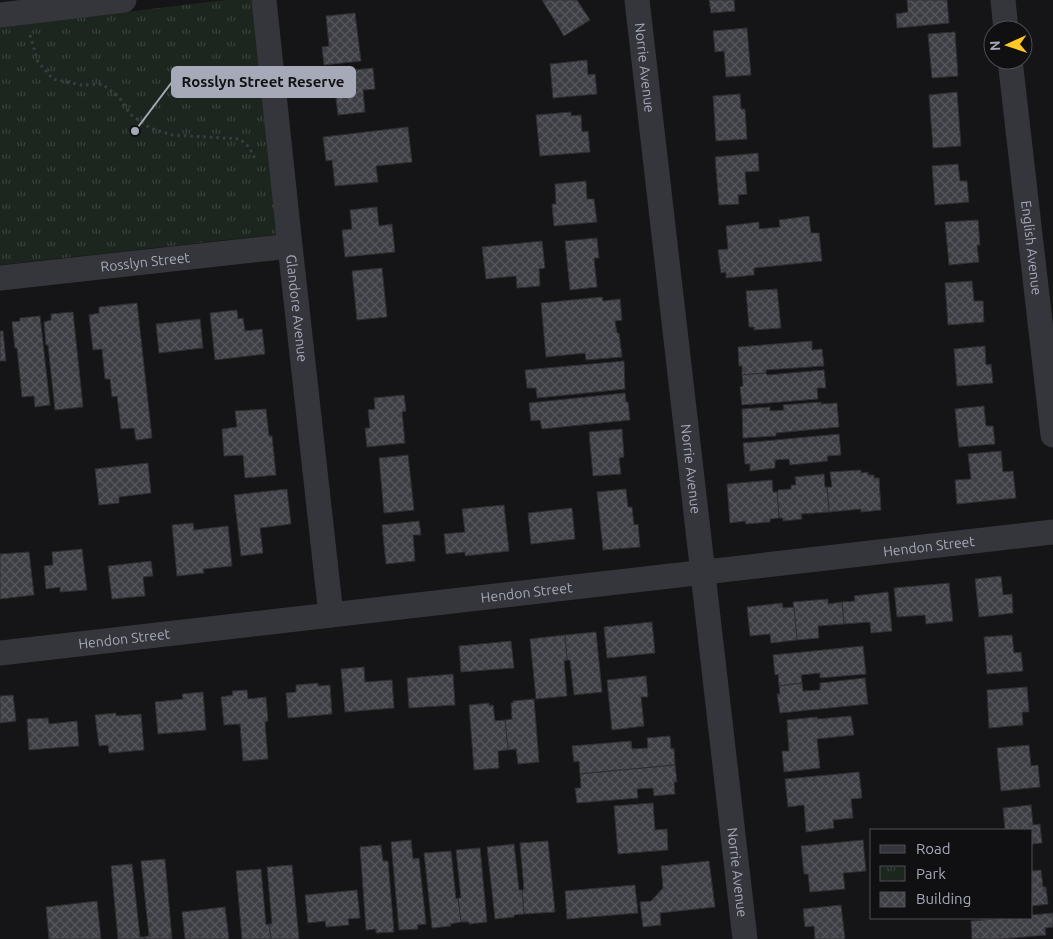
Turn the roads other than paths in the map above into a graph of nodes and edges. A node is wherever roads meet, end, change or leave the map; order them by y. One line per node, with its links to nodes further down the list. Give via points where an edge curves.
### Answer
1 (124, 0): 5 (street)
2 (264, 0): 8 (street, Glandore Avenue)
3 (637, 0): 12 (street, Norrie Avenue)
4 (1003, 0): 6 (street)
5 (10, 10)
6 (1005, 20)
7 (1011, 70): 10 (street, English Avenue)
8 (290, 246): 9 (street, Rosslyn Street); 13 (street, Glandore Avenue)
9 (0, 278)
10 (1053, 436)
11 (1053, 532): 12 (street, Hendon Street)
12 (703, 572): 13 (street, Hendon Street); 15 (street, Norrie Avenue)
13 (331, 615): 14 (street, Hendon Street)
14 (0, 654)
15 (745, 939)

